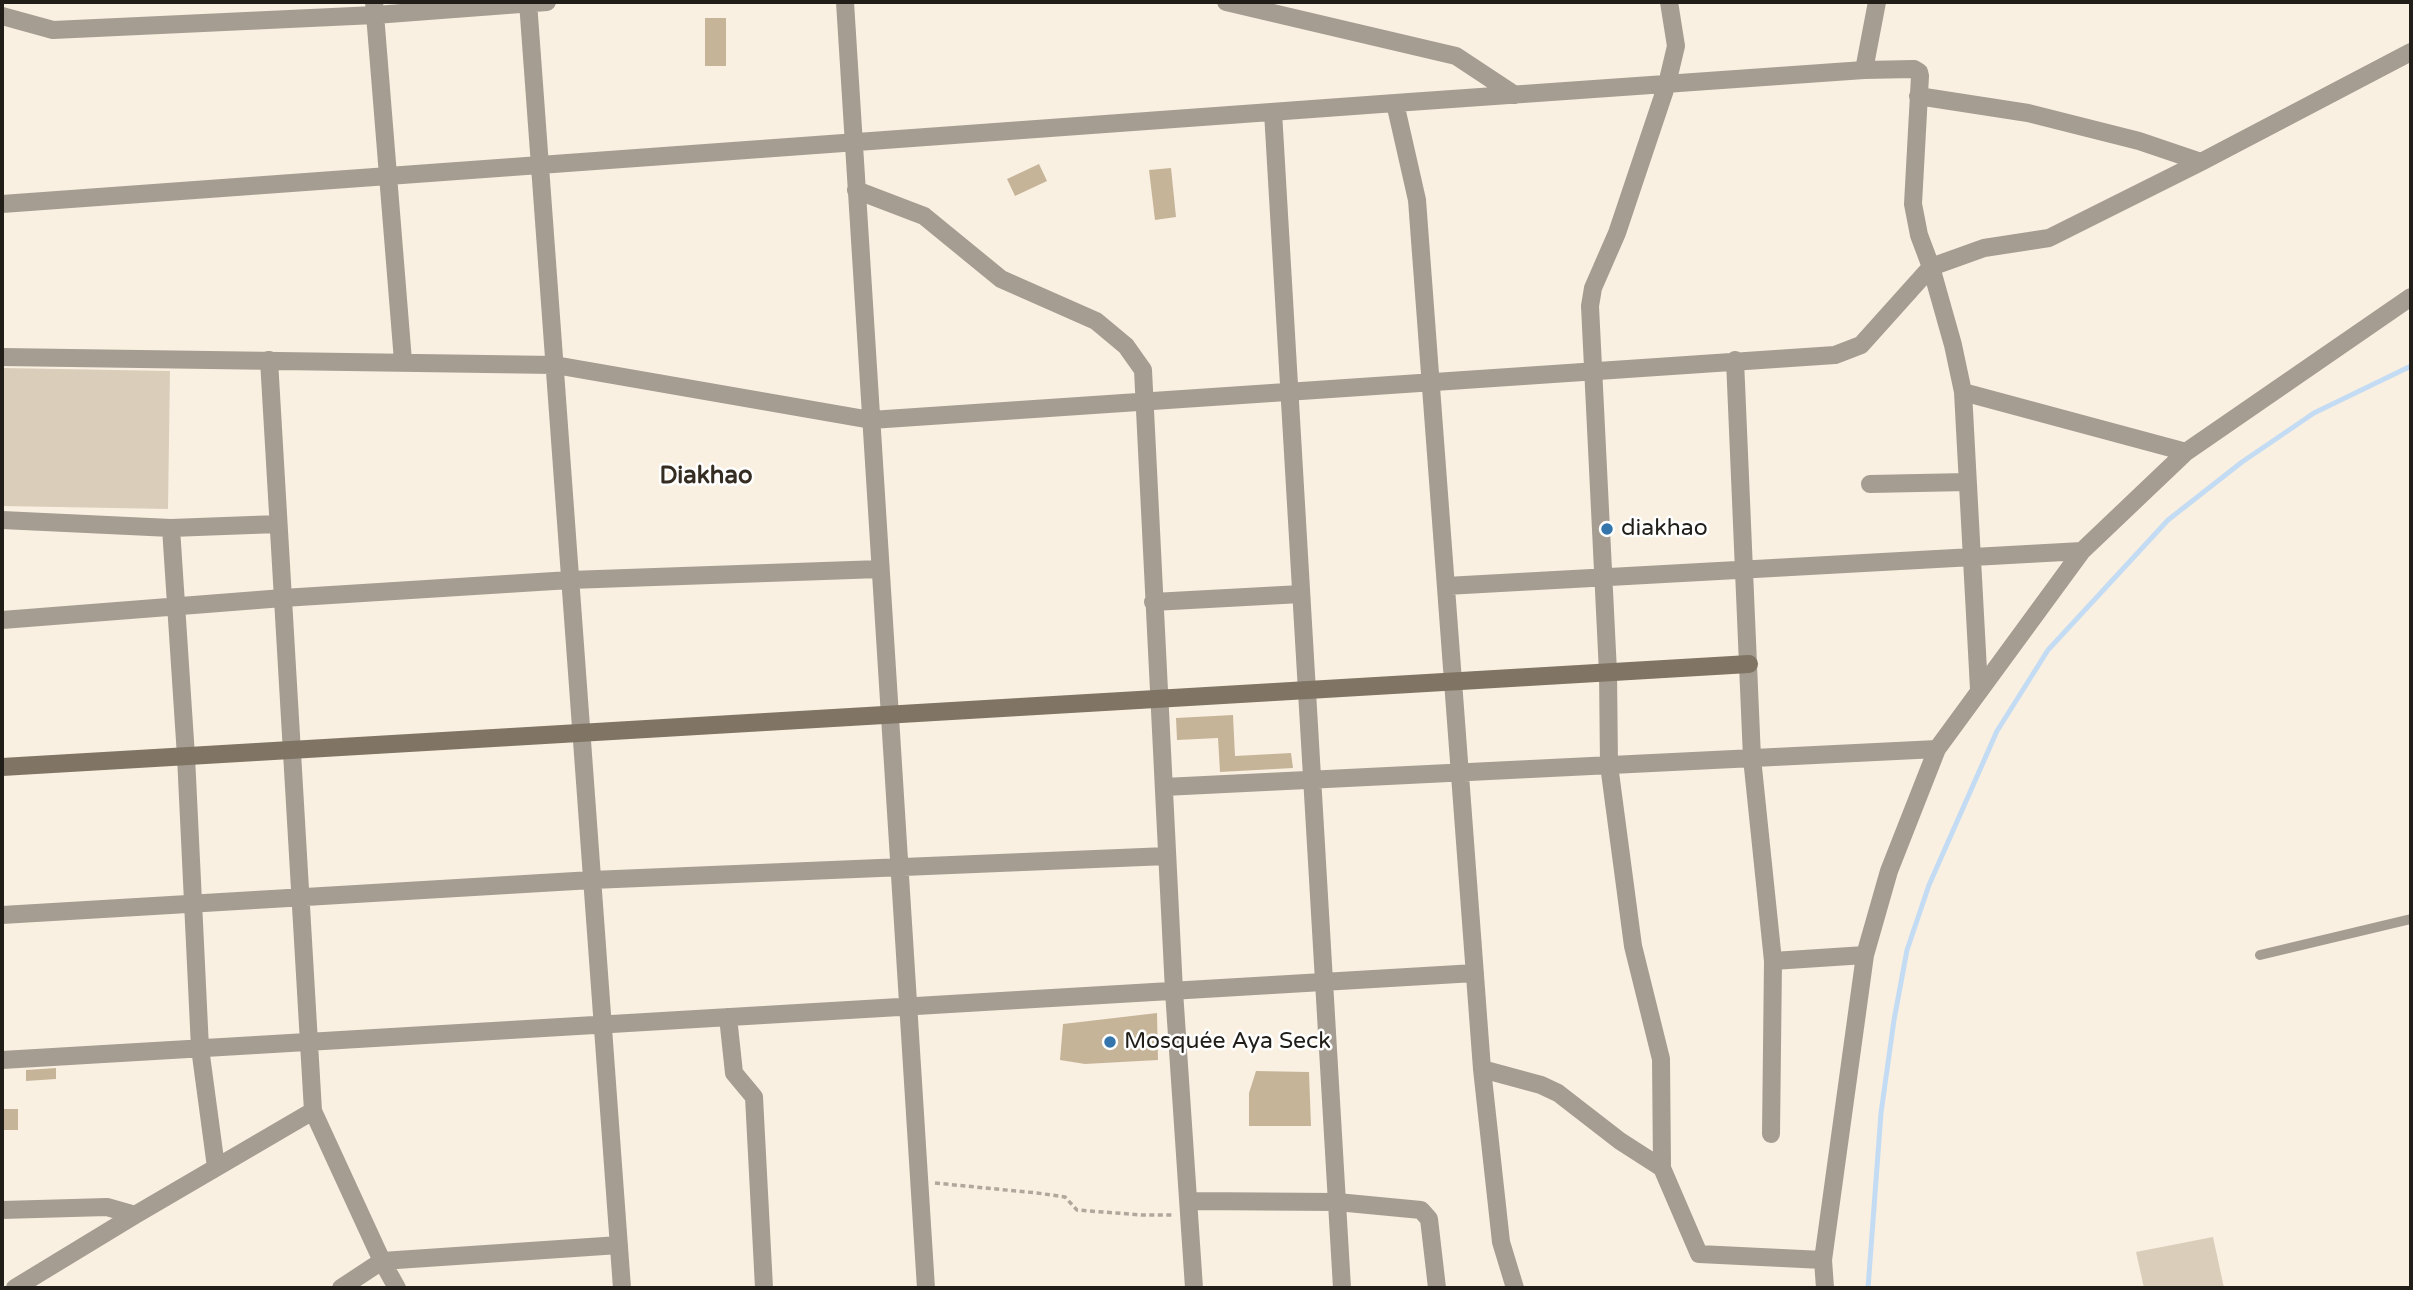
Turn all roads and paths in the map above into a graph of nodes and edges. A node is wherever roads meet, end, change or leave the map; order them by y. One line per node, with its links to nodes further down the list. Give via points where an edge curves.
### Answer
1 (547, 2): 6 (street)
2 (845, 2): 16 (street)
3 (1226, 2): 12 (street, via 1456,56)
4 (1669, 2): 11 (street, via 1676,46)
5 (1877, 2): 10 (street)
6 (528, 3): 7 (street); 18 (street)
7 (374, 9): 8 (street, via 53,30); 19 (street)
8 (2, 16)
9 (2411, 52): 17 (street)
10 (1864, 70): 11 (street); 13 (street, via 1914,69 1919,72)
11 (1667, 84): 12 (street); 29 (street, via 1594,288 1590,306)
12 (1515, 95): 14 (street)
13 (1918, 96): 17 (street, via 2028,113); 22 (street, via 1913,204)
14 (1395, 103): 15 (street); 30 (street, via 1417,200)
15 (1273, 112): 16 (street); 31 (street)
16 (853, 143): 18 (street); 20 (street)
17 (2201, 162): 22 (street, via 2049,238 1984,248)
18 (540, 165): 19 (street); 28 (street)
19 (388, 176): 21 (street); 27 (street)
20 (856, 190): 33 (street, via 924,216 1001,279 1096,321 1126,346 1143,370); 34 (street)
21 (2, 204)
22 (1931, 267): 26 (street, via 1861,345 1835,355); 32 (street)
23 (2411, 297): 35 (street)
24 (2, 356): 25 (street)
25 (268, 360): 27 (street); 39 (street)
26 (1735, 360): 29 (street); 44 (street)
27 (403, 361): 28 (street)
28 (555, 365): 34 (street); 46 (street)
29 (1593, 370): 30 (street); 45 (street)
30 (1431, 382): 31 (street); 47 (street)
31 (1289, 391): 33 (street); 48 (street)
32 (1963, 392): 35 (street); 36 (street)
33 (1146, 401): 34 (street); 50 (street)
34 (871, 421): 43 (street)
35 (2186, 452): 41 (street)
36 (1967, 482): 37 (street); 42 (street)
37 (1870, 484)
38 (2, 520): 40 (street)
39 (278, 524): 40 (street); 49 (street)
40 (171, 528): 51 (street)
41 (2081, 551): 42 (street); 56 (street)
42 (1970, 557): 44 (street); 56 (street)
43 (880, 569): 46 (street); 59 (street)
44 (1744, 569): 45 (street); 53 (street)
45 (1603, 577): 47 (street); 54 (street)
46 (570, 580): 49 (street); 60 (street)
47 (1446, 586): 55 (street)
48 (1301, 594): 50 (street); 57 (street)
49 (283, 598): 51 (street); 62 (street)
50 (1153, 602): 58 (street)
51 (176, 606): 52 (street); 63 (street)
52 (2, 620)
53 (1749, 664): 54 (street); 64 (street)
54 (1608, 672): 55 (street); 65 (street)
55 (1453, 681): 57 (street); 67 (street)
56 (1979, 688): 61 (street)
57 (1307, 690): 58 (street); 68 (street)
58 (1159, 698): 59 (street); 69 (street)
59 (889, 714): 60 (street); 71 (street)
60 (581, 733): 62 (street); 72 (street)
61 (1937, 749): 64 (street); 77 (street, via 1889,871)
62 (292, 750): 63 (street); 73 (street)
63 (186, 756): 66 (street); 74 (street)
64 (1752, 758): 65 (street); 79 (street)
65 (1608, 765): 67 (street); 93 (street, via 1633,946 1661,1059)
66 (2, 767)
67 (1460, 772): 68 (street); 80 (street)
68 (1312, 780): 69 (street); 81 (street)
69 (1164, 787): 70 (street)
70 (1167, 856): 71 (street); 82 (street)
71 (899, 866): 72 (street); 83 (street)
72 (592, 880): 73 (street); 85 (street)
73 (301, 897): 74 (street); 86 (street)
74 (193, 904): 75 (street); 87 (street)
75 (2, 915)
76 (2411, 919): 78 (lane)
77 (1865, 955): 79 (street); 101 (street)
78 (2260, 955)
79 (1773, 961): 91 (street)
80 (1475, 973): 81 (street); 89 (street)
81 (1324, 982): 82 (street); 95 (street)
82 (1174, 991): 83 (street); 96 (street)
83 (908, 1006): 84 (street); 94 (street)
84 (728, 1017): 85 (street); 106 (street, via 734,1073 754,1097)
85 (603, 1024): 86 (street); 99 (street)
86 (309, 1042): 87 (street); 90 (street)
87 (200, 1048): 88 (street); 92 (street)
88 (2, 1060)
89 (1482, 1069): 93 (street, via 1558,1093); 111 (street, via 1501,1242)
90 (313, 1111): 92 (street); 100 (street)
91 (1771, 1134)
92 (216, 1167): 98 (street)
93 (1662, 1168): 101 (street, via 1699,1254)
94 (919, 1182): 96 (path, via 1037,1192 1065,1197 1077,1210 1142,1215); 107 (street)
95 (1337, 1202): 96 (street); 109 (street); 110 (street, via 1421,1210 1429,1219)
96 (1189, 1208): 108 (street)
97 (2, 1210): 98 (street, via 107,1207)
98 (135, 1215): 102 (street)
99 (619, 1245): 100 (street); 105 (street)
100 (382, 1261): 103 (street); 104 (street)
101 (1823, 1261): 112 (street)
102 (15, 1288)
103 (341, 1288)
104 (397, 1288)
105 (622, 1288)
106 (764, 1288)
107 (926, 1288)
108 (1194, 1288)
109 (1342, 1288)
110 (1437, 1288)
111 (1515, 1288)
112 (1825, 1288)

